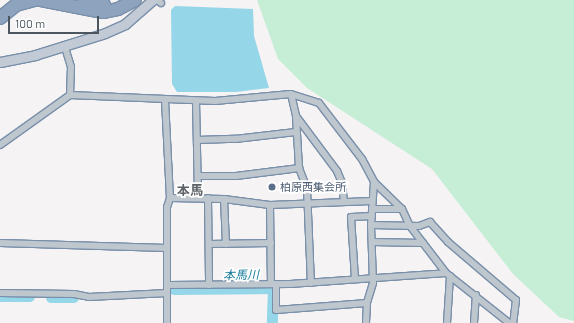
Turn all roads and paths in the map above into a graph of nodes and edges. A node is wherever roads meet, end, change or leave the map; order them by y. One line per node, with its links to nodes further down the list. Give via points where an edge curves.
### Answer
1 (35, 0): 7 (highway, via 16,5)
2 (41, 0): 5 (highway, via 103,12 118,9)
3 (84, 0): 4 (highway, via 104,4)
4 (121, 0)
5 (135, 0)
6 (157, 1): 8 (main road, via 125,24)
7 (0, 18)
8 (65, 47): 9 (main road); 11 (street, via 71,66)
9 (0, 62)
10 (291, 94): 13 (street, via 232,101); 14 (street); 20 (street, via 319,103 362,159)
11 (70, 95): 12 (street); 17 (street)
12 (165, 100): 13 (street); 21 (street)
13 (196, 101): 16 (street)
14 (296, 116): 15 (street); 26 (street, via 337,171 342,183)
15 (296, 132): 16 (street); 18 (street)
16 (197, 140): 19 (street)
17 (0, 146)
18 (299, 168): 19 (street, via 236,176); 27 (street)
19 (198, 176): 22 (street)
20 (374, 182): 25 (street); 30 (street)
21 (170, 198): 22 (street); 40 (street, via 167,207)
22 (198, 198): 23 (street)
23 (208, 198): 24 (street); 38 (street)
24 (224, 199): 28 (street); 39 (street)
25 (372, 201): 26 (street); 29 (street)
26 (344, 202): 27 (street)
27 (308, 204): 28 (street); 44 (street)
28 (270, 205): 36 (street)
29 (372, 209): 30 (street); 31 (street)
30 (402, 209): 33 (street)
31 (372, 216): 32 (street); 43 (street, via 351,217)
32 (371, 225): 33 (street); 34 (street)
33 (410, 226): 37 (street); 56 (street, via 430,222 448,242 516,300)
34 (372, 242): 37 (street); 42 (street)
35 (0, 243): 40 (street)
36 (271, 243): 39 (street); 45 (street)
37 (423, 243): 41 (street)
38 (209, 244): 39 (street); 46 (street)
39 (226, 244)
40 (167, 248): 47 (street)
41 (448, 274): 42 (street); 49 (street); 53 (street)
42 (373, 278): 43 (street); 50 (street)
43 (354, 279): 44 (street)
44 (311, 283): 45 (street)
45 (274, 284): 46 (street); 50 (street, via 276,310)
46 (210, 285): 47 (street)
47 (168, 289): 48 (street, via 89,297 74,294); 51 (street)
48 (0, 293)
49 (476, 295): 54 (street); 55 (street)
50 (367, 303): 52 (street)
51 (167, 323)
52 (366, 323)
53 (447, 323)
54 (474, 323)
55 (509, 323)
56 (513, 323)

